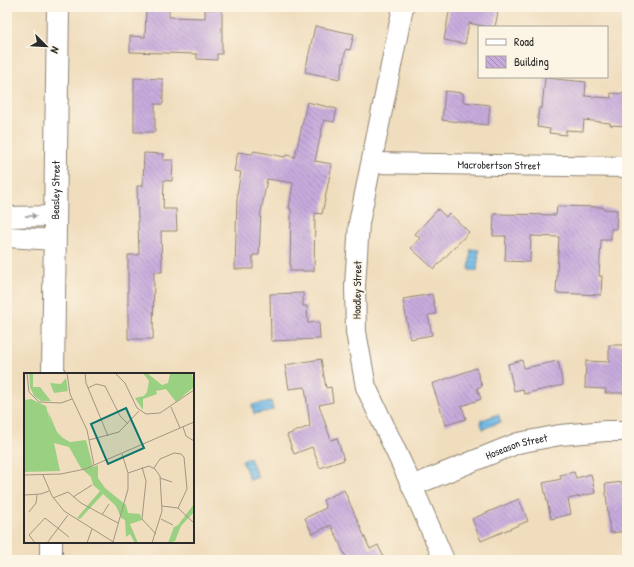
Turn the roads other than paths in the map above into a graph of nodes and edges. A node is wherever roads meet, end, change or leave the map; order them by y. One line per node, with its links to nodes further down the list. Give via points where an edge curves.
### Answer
1 (58, 7): 5 (main road, Beasley Street)
2 (403, 7): 3 (street, Hoadley Street)
3 (372, 163): 4 (street, Macrobertson Street); 11 (street, Hoadley Street, via 360,222 355,286 356,332 366,387)
4 (627, 167)
5 (55, 216): 6 (street, one-way to 5); 8 (main road, Beasley Street)
6 (7, 217)
7 (7, 238): 8 (street)
8 (55, 240): 9 (main road, Beasley Street)
9 (53, 373)
10 (627, 431): 11 (street, Hoseason Street, via 560,435 518,443)
11 (412, 486): 14 (street, Hoadley Street)
12 (51, 543): 13 (main road)
13 (51, 560)
14 (444, 560)

